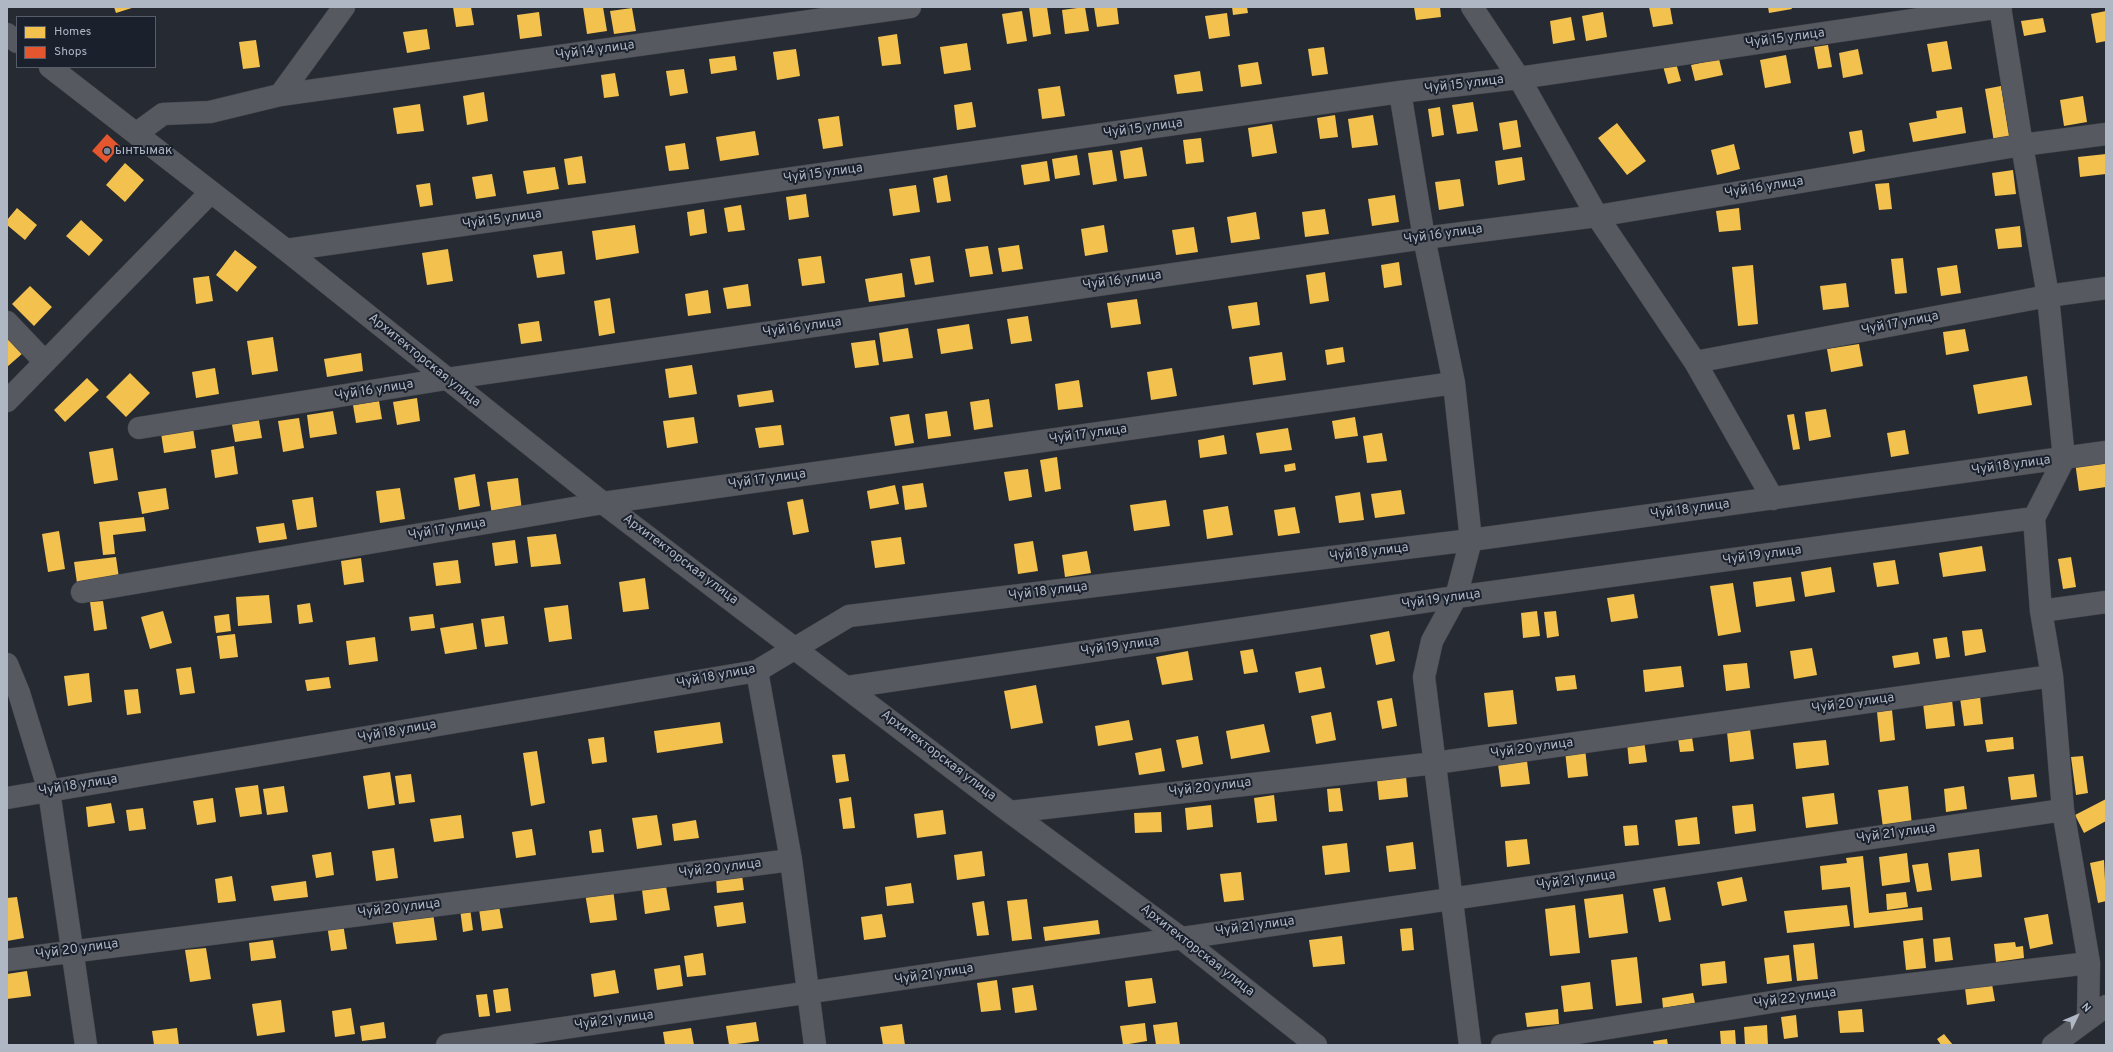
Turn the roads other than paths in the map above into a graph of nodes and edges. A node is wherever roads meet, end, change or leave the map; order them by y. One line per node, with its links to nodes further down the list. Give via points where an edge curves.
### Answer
1 (344, 7): 10 (street)
2 (910, 7): 10 (street, Чуй 14 улица)
3 (1472, 7): 8 (street)
4 (2000, 7): 8 (street, Чуй 15 улица); 13 (street)
5 (7, 34): 6 (street)
6 (16, 41)
7 (51, 68): 11 (street, Архитекторская улица)
8 (1519, 78): 9 (street, Чуй 15 улица); 15 (street)
9 (1400, 92): 16 (street); 17 (street, Чуй 15 улица)
10 (280, 95): 11 (street, Чуй 14 улица, via 210,112 163,114)
11 (137, 133): 14 (street, Архитекторская улица)
12 (2106, 134): 13 (street, Чуй 16 улица)
13 (2022, 145): 15 (street, Чуй 16 улица); 19 (street)
14 (211, 192): 17 (street, Архитекторская улица); 21 (street)
15 (1597, 216): 16 (street, Чуй 16 улица); 22 (street)
16 (1424, 238): 23 (street, Чуй 16 улица); 24 (street)
17 (286, 250): 23 (street, Архитекторская улица)
18 (2106, 288): 19 (street, Чуй 17 улица)
19 (2048, 296): 22 (street, Чуй 17 улица); 28 (street)
20 (7, 322): 21 (street)
21 (45, 362): 25 (street)
22 (1694, 362): 29 (street)
23 (446, 380): 26 (street, Чуй 16 улица); 30 (street, Архитекторская улица)
24 (1454, 383): 30 (street, Чуй 17 улица); 32 (street)
25 (7, 401)
26 (139, 428)
27 (2106, 452): 28 (street, Чуй 18 улица)
28 (2064, 459): 29 (street, Чуй 18 улица); 31 (street)
29 (1773, 499): 32 (street, Чуй 18 улица)
30 (604, 503): 33 (street, Чуй 17 улица); 37 (street, Архитекторская улица)
31 (2034, 518): 34 (street, Чуй 19 улица); 36 (street)
32 (1471, 540): 34 (street); 37 (street, Чуй 18 улица, via 849,616)
33 (82, 592)
34 (1456, 597): 41 (street, Чуй 19 улица); 42 (street, via 1432,641 1424,677)
35 (2106, 602): 36 (street)
36 (2041, 612): 40 (street)
37 (796, 648): 39 (street, Чуй 18 улица); 41 (street, Архитекторская улица)
38 (7, 664): 43 (street, via 19,693)
39 (757, 671): 43 (street, Чуй 18 улица); 47 (street)
40 (2052, 676): 42 (street, Чуй 20 улица); 45 (street)
41 (848, 687): 46 (street, Архитекторская улица)
42 (1435, 763): 46 (street, Чуй 20 улица); 48 (street)
43 (49, 791): 44 (street, Чуй 18 улица); 50 (street)
44 (7, 798)
45 (2063, 810): 48 (street, Чуй 21 улица); 52 (street)
46 (1010, 812): 49 (street, Архитекторская улица)
47 (791, 860): 50 (street, Чуй 20 улица); 53 (street)
48 (1452, 900): 49 (street, Чуй 21 улица); 60 (street)
49 (1181, 938): 53 (street, Чуй 21 улица); 59 (street, Архитекторская улица)
50 (72, 950): 51 (street, Чуй 20 улица); 56 (street)
51 (7, 960)
52 (2090, 963): 55 (street); 61 (street, Чуй 22 улица, via 1803,997)
53 (808, 994): 57 (street, Чуй 21 улица); 58 (street)
54 (2106, 1006): 55 (street)
55 (2088, 1019): 62 (street)
56 (86, 1045)
57 (447, 1045)
58 (815, 1045)
59 (1316, 1045)
60 (1470, 1045)
61 (1502, 1045)
62 (2053, 1045)

